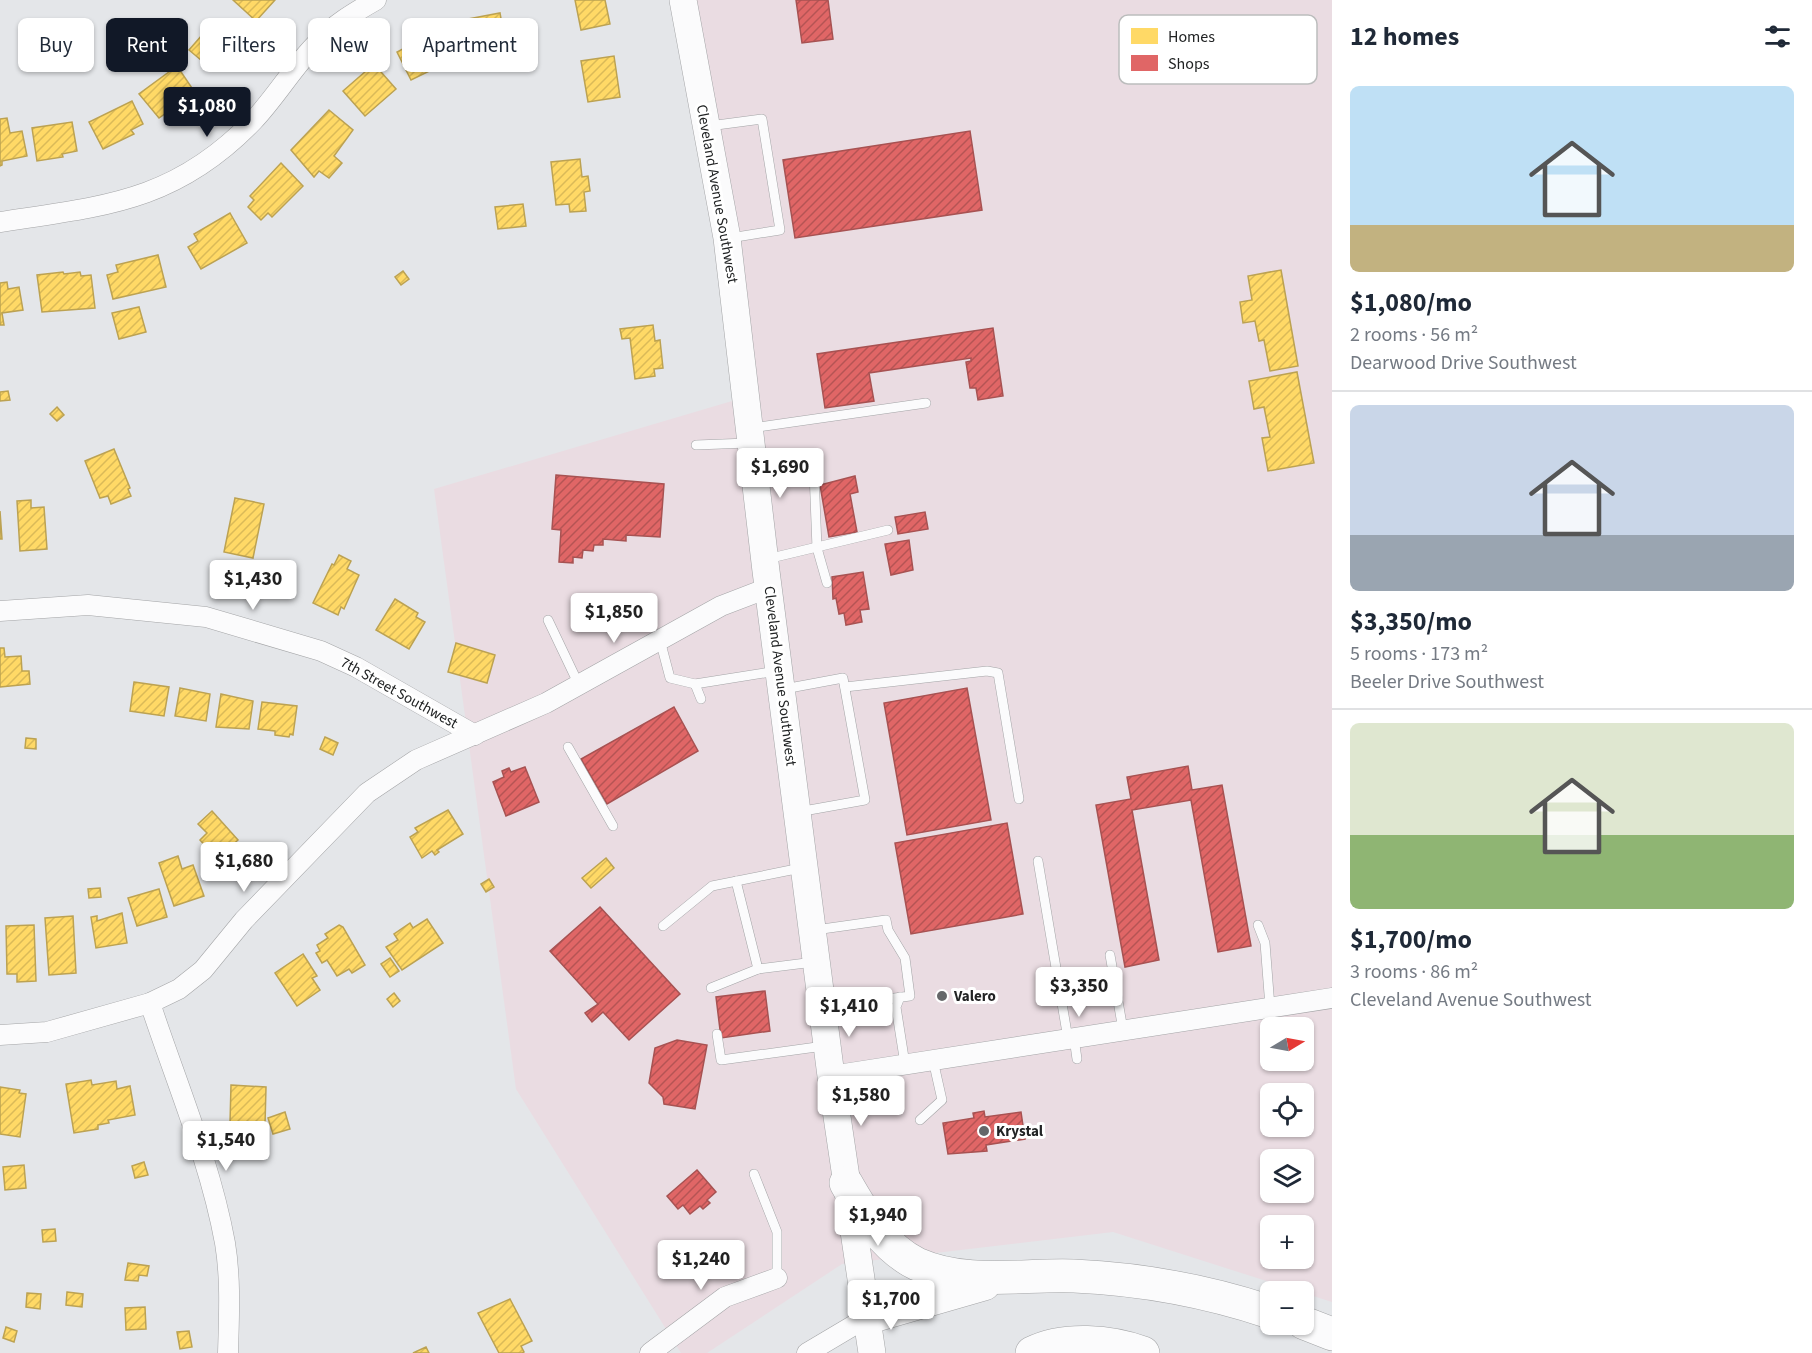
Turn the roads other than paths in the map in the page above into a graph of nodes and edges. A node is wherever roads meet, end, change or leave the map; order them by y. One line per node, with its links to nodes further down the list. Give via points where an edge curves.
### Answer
1 (376, 0): 4 (street, via 317,42 253,120 216,155 168,185 115,204)
2 (683, 0): 3 (main road, Cleveland Avenue Southwest)
3 (706, 127): 5 (main road, Cleveland Avenue Southwest); 5 (lane, via 762,119 780,230)
4 (0, 222)
5 (727, 238): 7 (main road, Cleveland Avenue Southwest)
6 (926, 403): 7 (lane)
7 (750, 436): 8 (lane); 12 (main road, Cleveland Avenue Southwest)
8 (696, 445)
9 (814, 472): 11 (lane)
10 (888, 530): 11 (lane)
11 (817, 548): 12 (lane); 13 (lane)
12 (765, 560): 14 (main road, Cleveland Avenue Southwest)
13 (827, 583)
14 (768, 588): 17 (street, 7th Street Southwest, via 721,606); 18 (main road, Cleveland Avenue Southwest)
15 (0, 611): 23 (street, 7th Street Southwest, via 88,605 206,617 321,651)
16 (548, 620): 20 (lane)
17 (660, 640): 19 (lane, via 670,678); 20 (street, 7th Street Southwest)
18 (780, 680): 19 (lane); 21 (lane, via 843,678); 26 (main road, Cleveland Avenue Southwest)
19 (695, 684): 22 (lane)
20 (579, 685): 23 (street, 7th Street Southwest)
21 (845, 687): 25 (lane, via 998,673); 26 (lane, via 865,800)
22 (701, 699)
23 (475, 735): 40 (street, via 416,760 367,793 244,920 203,970 179,989)
24 (568, 747): 27 (lane)
25 (1019, 799)
26 (797, 812): 29 (main road, Cleveland Avenue Southwest)
27 (614, 826)
28 (1038, 861): 46 (lane)
29 (804, 868): 30 (lane); 33 (main road, Cleveland Avenue Southwest)
30 (736, 881): 32 (lane, via 712,886); 36 (lane)
31 (1258, 925): 42 (lane, via 1265,943)
32 (663, 926)
33 (813, 930): 35 (main road, Cleveland Avenue Southwest); 38 (lane, via 886,920 905,958 910,996)
34 (1110, 955): 43 (lane)
35 (817, 961): 36 (lane); 41 (main road, Cleveland Avenue Southwest)
36 (758, 969): 37 (lane)
37 (711, 988)
38 (900, 997): 41 (lane); 50 (lane, via 896,1007)
39 (1332, 998): 42 (street)
40 (150, 1003): 45 (street, via 47,1032); 61 (street, via 212,1186 225,1245 230,1297)
41 (823, 1007): 47 (main road, Cleveland Avenue Southwest)
42 (1270, 1007): 43 (street)
43 (1123, 1030): 46 (street)
44 (717, 1034): 47 (lane, via 721,1060)
45 (0, 1035)
46 (1071, 1039): 48 (lane); 49 (street)
47 (828, 1046): 51 (main road, Cleveland Avenue Southwest)
48 (1077, 1059)
49 (933, 1060): 50 (street); 52 (lane, via 942,1100)
50 (905, 1064): 51 (street)
51 (831, 1076): 54 (main road, Cleveland Avenue Southwest)
52 (920, 1120)
53 (754, 1174): 55 (lane, via 777,1232)
54 (846, 1183): 56 (highway, via 880,1234 915,1263 954,1275); 58 (main road, Cleveland Avenue Southwest)
55 (777, 1278): 62 (street, via 724,1297)
56 (1012, 1278): 57 (highway, via 1074,1276 1130,1280 1220,1296); 58 (highway)
57 (1260, 1309)
58 (866, 1318): 63 (street); 64 (main road, Cleveland Avenue Southwest)
59 (1314, 1327): 60 (highway)
60 (1332, 1334)
61 (228, 1353)
62 (650, 1353)
63 (807, 1353)
64 (872, 1353)
65 (1032, 1353): 66 (highway, via 1062,1345 1094,1343)
66 (1143, 1353)

